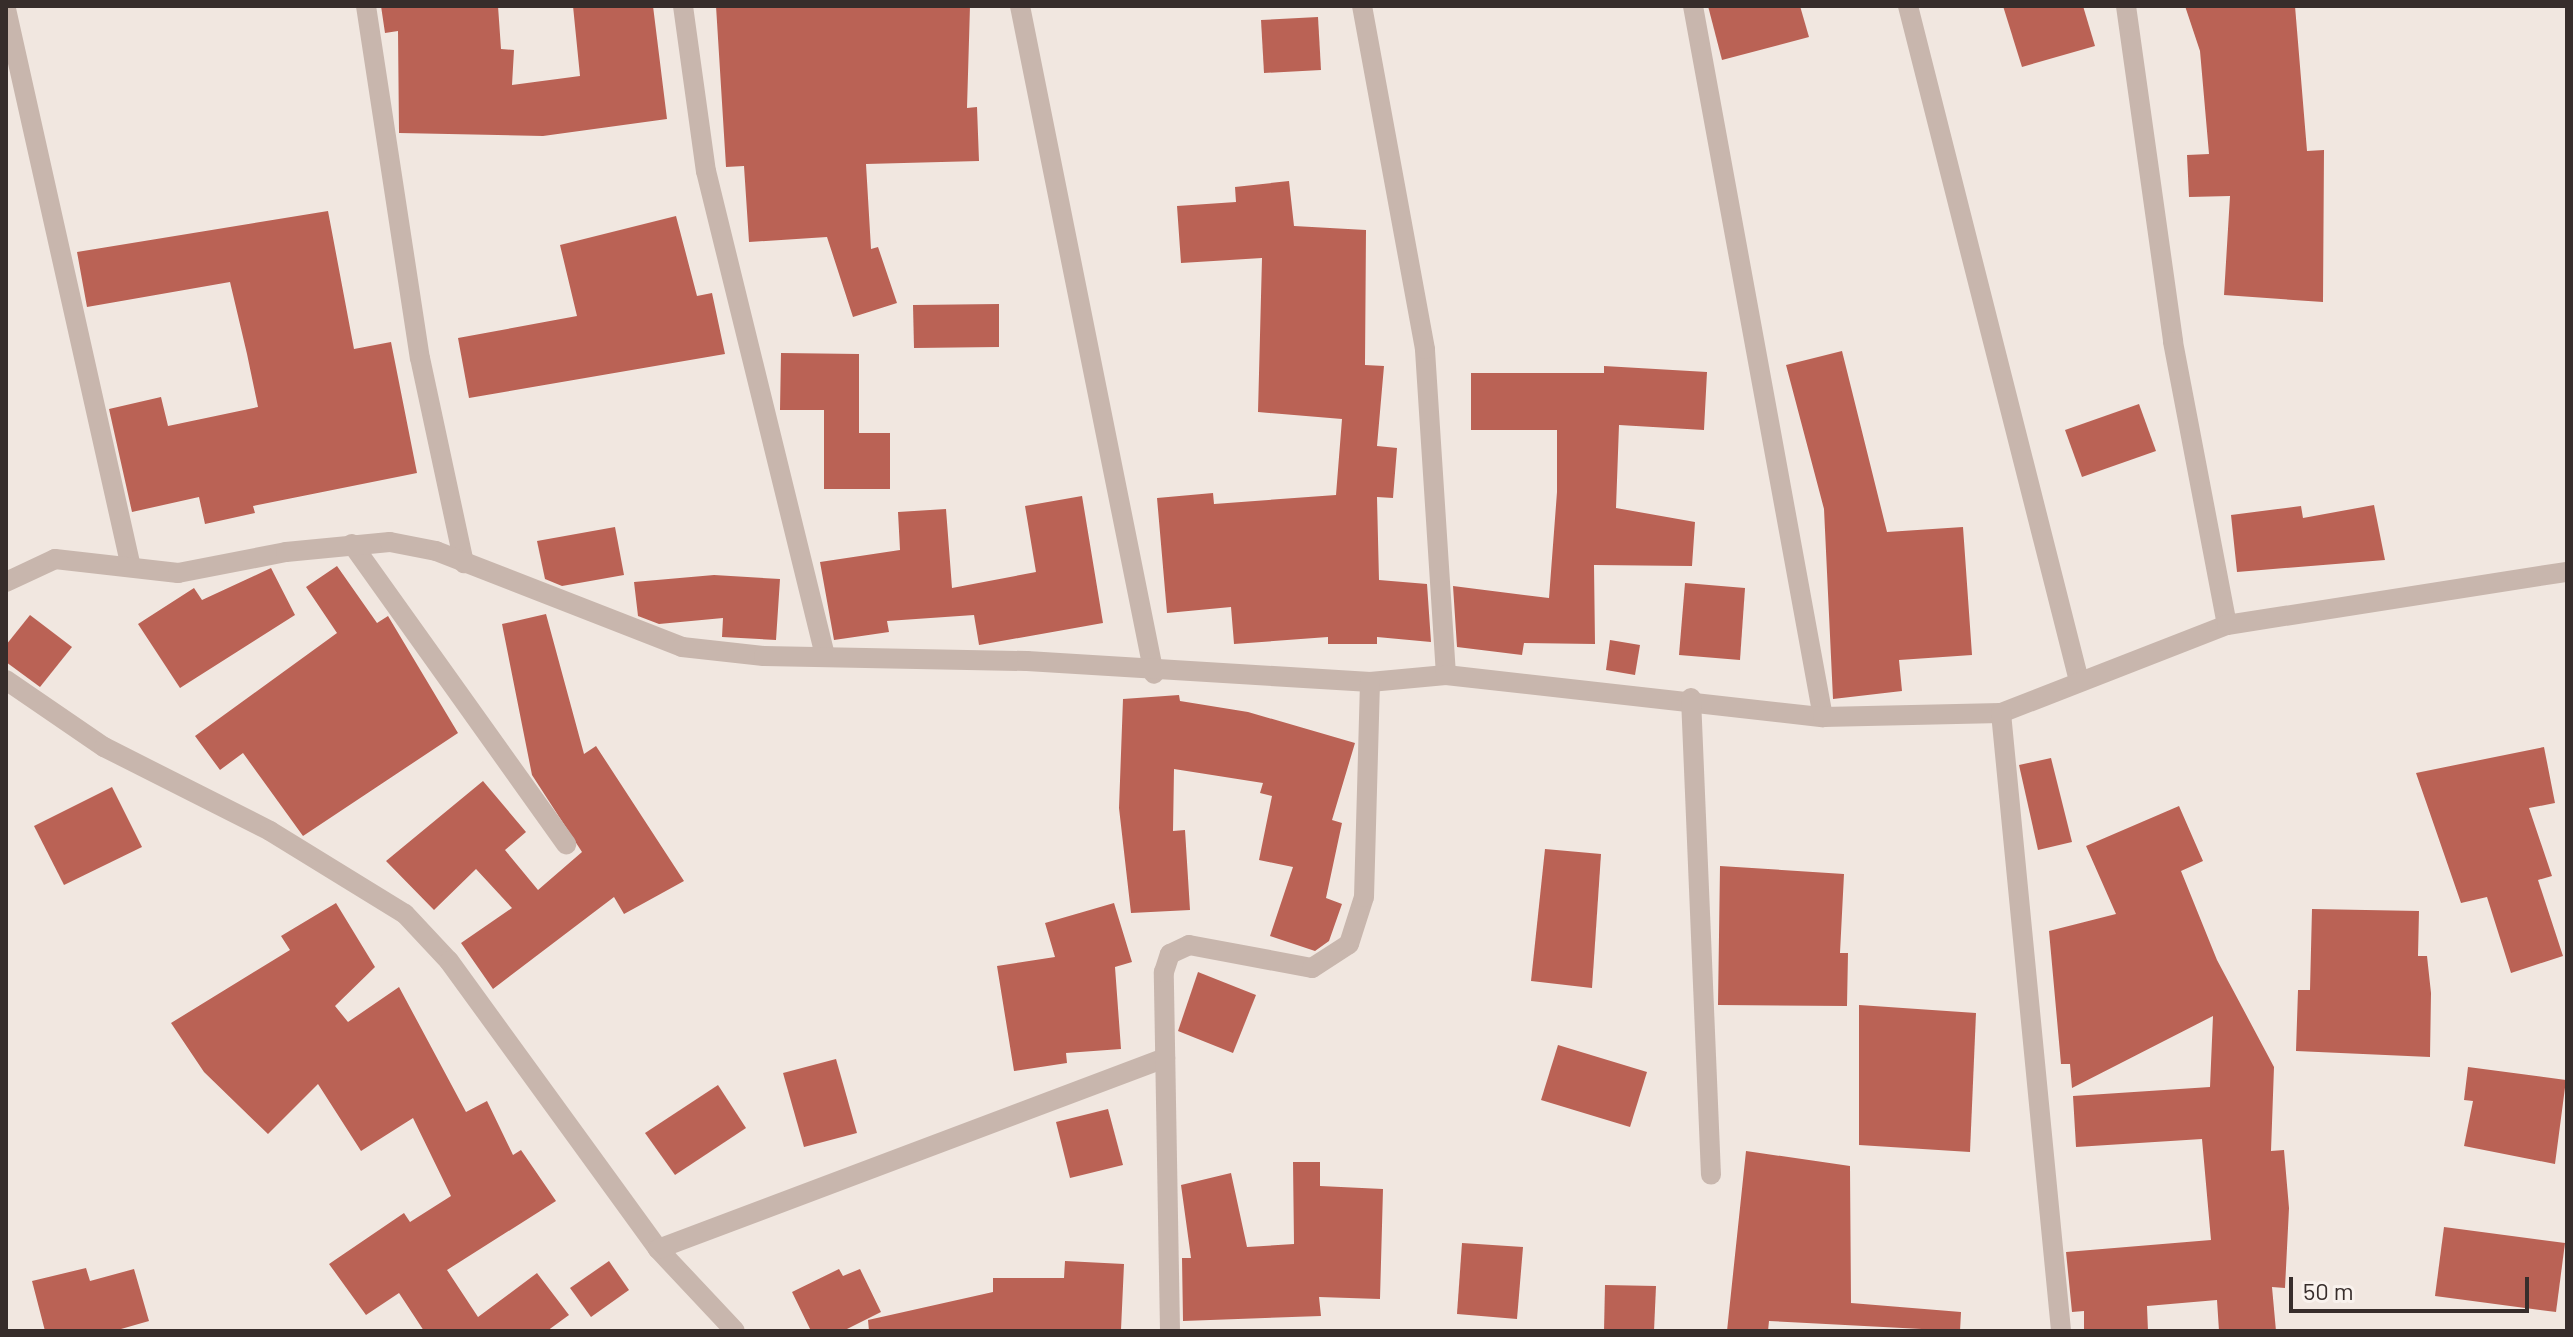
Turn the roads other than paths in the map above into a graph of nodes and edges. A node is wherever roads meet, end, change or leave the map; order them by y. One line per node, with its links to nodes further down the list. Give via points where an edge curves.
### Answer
1 (366, 6): 11 (street, via 420,358)
2 (683, 6): 15 (street, via 706,171)
3 (1020, 6): 16 (street)
4 (1362, 6): 17 (street, via 1425,349)
5 (1693, 6): 23 (street)
6 (1908, 6): 18 (street)
7 (2126, 6): 14 (street, via 2173,342)
8 (6, 9): 10 (street)
9 (352, 544): 10 (street, via 178,573); 11 (street, via 390,542); 24 (street)
10 (130, 563): 13 (street, via 55,559)
11 (464, 563): 15 (street, via 682,647)
12 (2567, 572): 14 (street)
13 (6, 582)
14 (2227, 625): 18 (street)
15 (825, 656): 16 (street, via 1027,661)
16 (1154, 674): 20 (street)
17 (1446, 675): 20 (street); 21 (street)
18 (2078, 677): 22 (street)
19 (6, 680): 27 (street, via 104,747 296,845 405,914 449,961)
20 (1370, 682): 25 (street, via 1364,897 1349,944 1312,968 1189,945 1170,954)
21 (1691, 698): 23 (street); 26 (street)
22 (2001, 713): 23 (street); 30 (street)
23 (1823, 717)
24 (566, 844)
25 (1165, 1058): 27 (street); 29 (street)
26 (1711, 1175)
27 (658, 1249): 28 (street)
28 (735, 1331)
29 (1170, 1331)
30 (2061, 1331)

